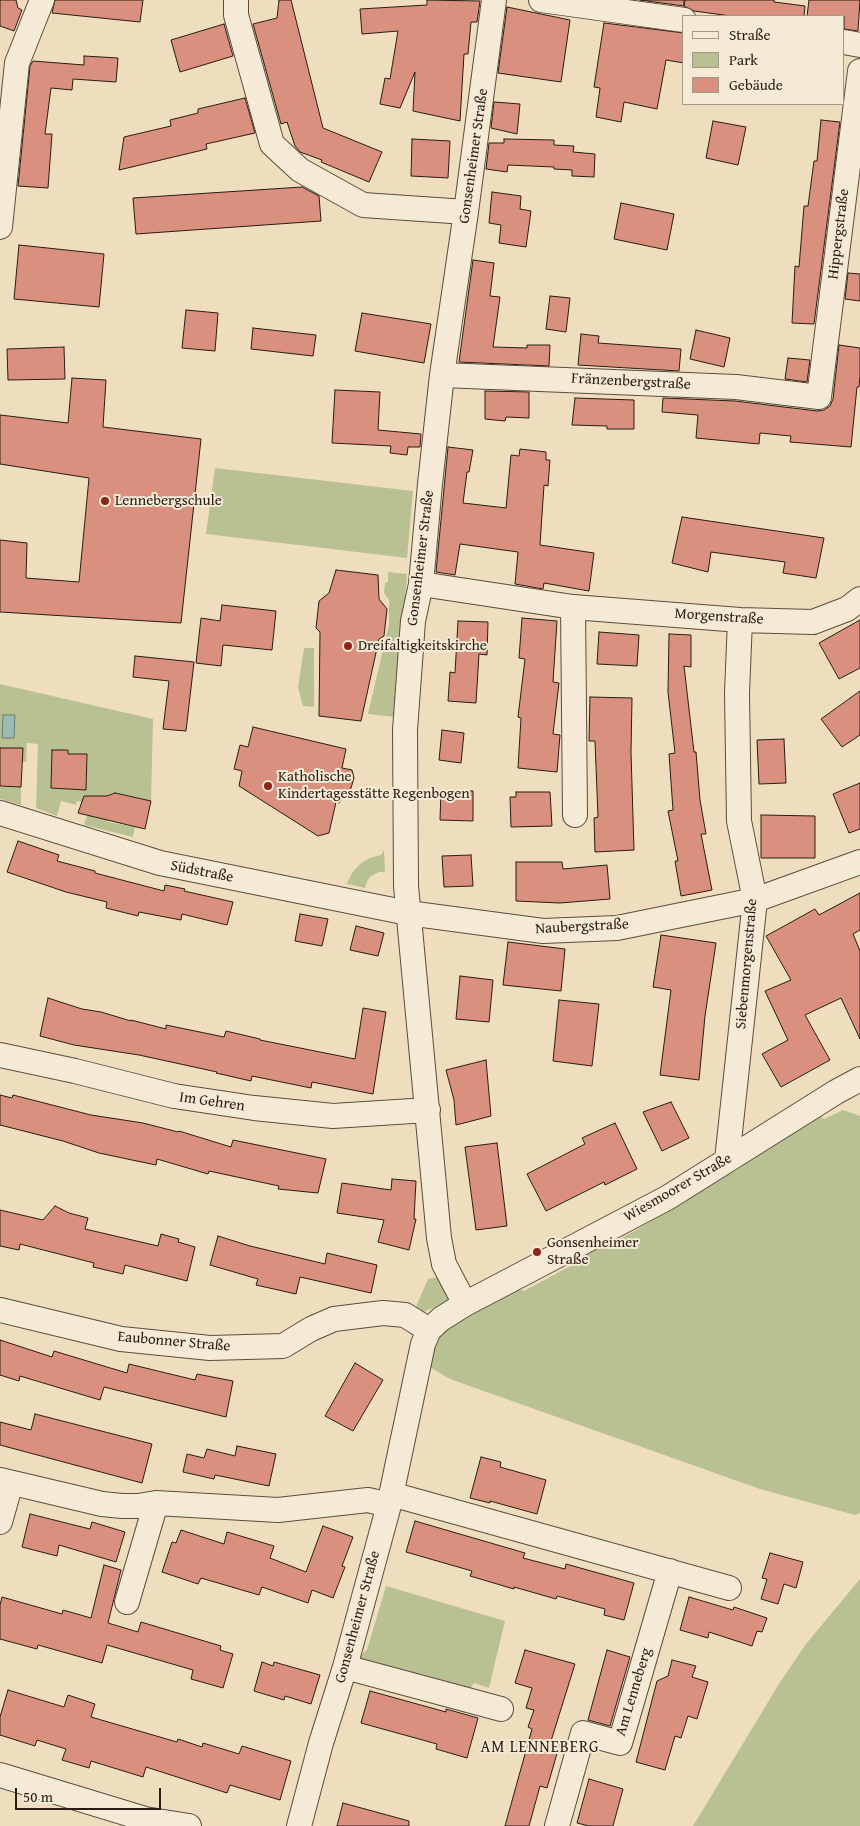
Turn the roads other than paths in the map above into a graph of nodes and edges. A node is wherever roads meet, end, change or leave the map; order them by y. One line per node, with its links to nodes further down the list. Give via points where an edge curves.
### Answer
1 (42, 0): 10 (street, via 17,63)
2 (236, 0): 9 (street, via 237,18 272,144 300,170 362,205)
3 (494, 0): 9 (street, Gonsenheimer Straße)
4 (541, 0): 5 (street)
5 (682, 20)
6 (845, 42): 7 (street)
7 (860, 45)
8 (860, 71): 12 (street, Hippergstraße)
9 (466, 212): 11 (street, Gonsenheimer Straße)
10 (0, 227)
11 (442, 375): 12 (street, Fränzenbergstraße, via 736,387); 13 (street, Gonsenheimer Straße)
12 (819, 396)
13 (421, 584): 15 (street, Morgenstraße); 21 (street, Gonsenheimer Straße, via 412,621 405,730)
14 (860, 599): 16 (street, Morgenstraße, via 847,609 813,622)
15 (573, 606): 16 (street, Morgenstraße); 18 (street)
16 (740, 620): 20 (street, Siebenmorgenstraße, via 737,693 739,821)
17 (0, 813): 21 (street, Südstraße, via 160,863)
18 (575, 815)
19 (860, 862): 20 (street, Naubergstraße)
20 (755, 900): 21 (street, Naubergstraße, via 617,928 543,931); 25 (street, Siebenmorgenstraße)
21 (408, 913): 24 (street, Gonsenheimer Straße)
22 (0, 1055): 24 (street, Im Gehren, via 174,1096 254,1108 333,1116)
23 (860, 1079): 25 (street, Wiesmoorer Straße)
24 (428, 1110): 26 (street, Gonsenheimer Straße, via 438,1238 442,1256)
25 (727, 1160): 26 (street, Wiesmoorer Straße, via 667,1198)
26 (465, 1304): 28 (street)
27 (0, 1310): 28 (street, Eaubonner Straße, via 121,1339 210,1348 283,1346 334,1319 383,1313 405,1315)
28 (429, 1330): 30 (street, Gonsenheimer Straße, via 423,1344)
29 (6, 1481): 31 (street, via 102,1504 138,1506); 32 (street)
30 (390, 1500): 31 (street, via 278,1510); 33 (street); 36 (street, Gonsenheimer Straße)
31 (156, 1503): 35 (street)
32 (0, 1522)
33 (670, 1571): 34 (street); 41 (street, Am Lenneberg, via 620,1743 583,1733)
34 (729, 1588)
35 (127, 1602)
36 (345, 1667): 37 (street); 40 (street, Gonsenheimer Straße)
37 (501, 1709)
38 (0, 1775): 39 (street, via 145,1819)
39 (189, 1826)
40 (299, 1826)
41 (557, 1826)

